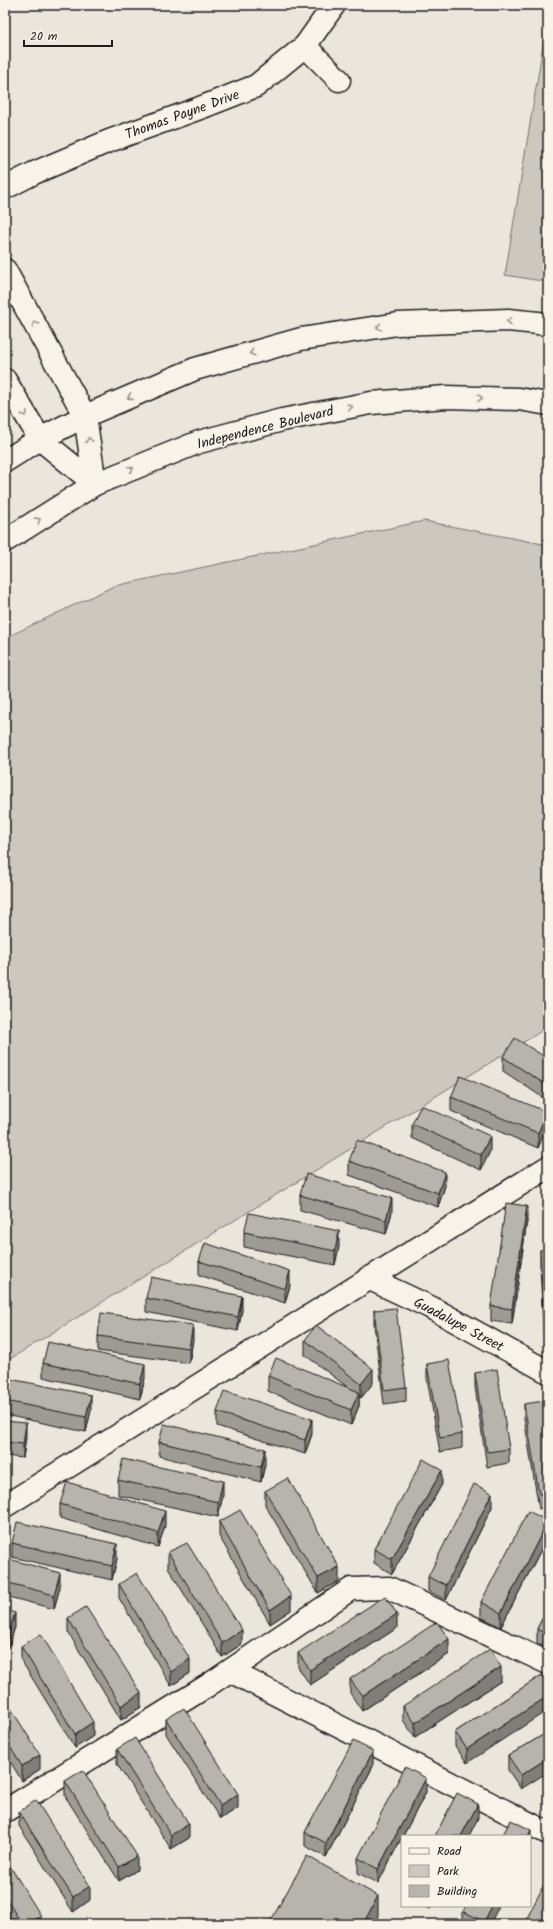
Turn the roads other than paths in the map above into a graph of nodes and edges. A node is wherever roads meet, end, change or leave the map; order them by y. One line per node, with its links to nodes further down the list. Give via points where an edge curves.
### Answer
1 (334, 5): 2 (street, Thomas Payne Drive)
2 (305, 46): 3 (street); 4 (street, Thomas Payne Drive, via 256,86 108,141)
3 (339, 80)
4 (5, 188)
5 (5, 270): 9 (street, one-way to 5)
6 (548, 324): 9 (street, one-way to 9, via 508,320 398,324 301,339 195,370)
7 (5, 380): 10 (street, one-way to 10)
8 (548, 404): 12 (street, Independence Boulevard, one-way to 8, via 199,442 282,420 371,403 446,398 519,399)
9 (85, 416): 10 (street); 12 (street, one-way to 9)
10 (40, 439): 11 (street); 12 (street)
11 (5, 461)
12 (95, 484): 13 (street, Independence Boulevard, one-way to 12)
13 (5, 541)
14 (548, 1167): 15 (street)
15 (368, 1278): 16 (street, Guadalupe Street, via 430,1307); 17 (street)
16 (548, 1372)
17 (5, 1506)
18 (548, 1663): 19 (street, via 389,1588 352,1589)
19 (230, 1671): 20 (street); 21 (street)
20 (5, 1811)
21 (548, 1833)

